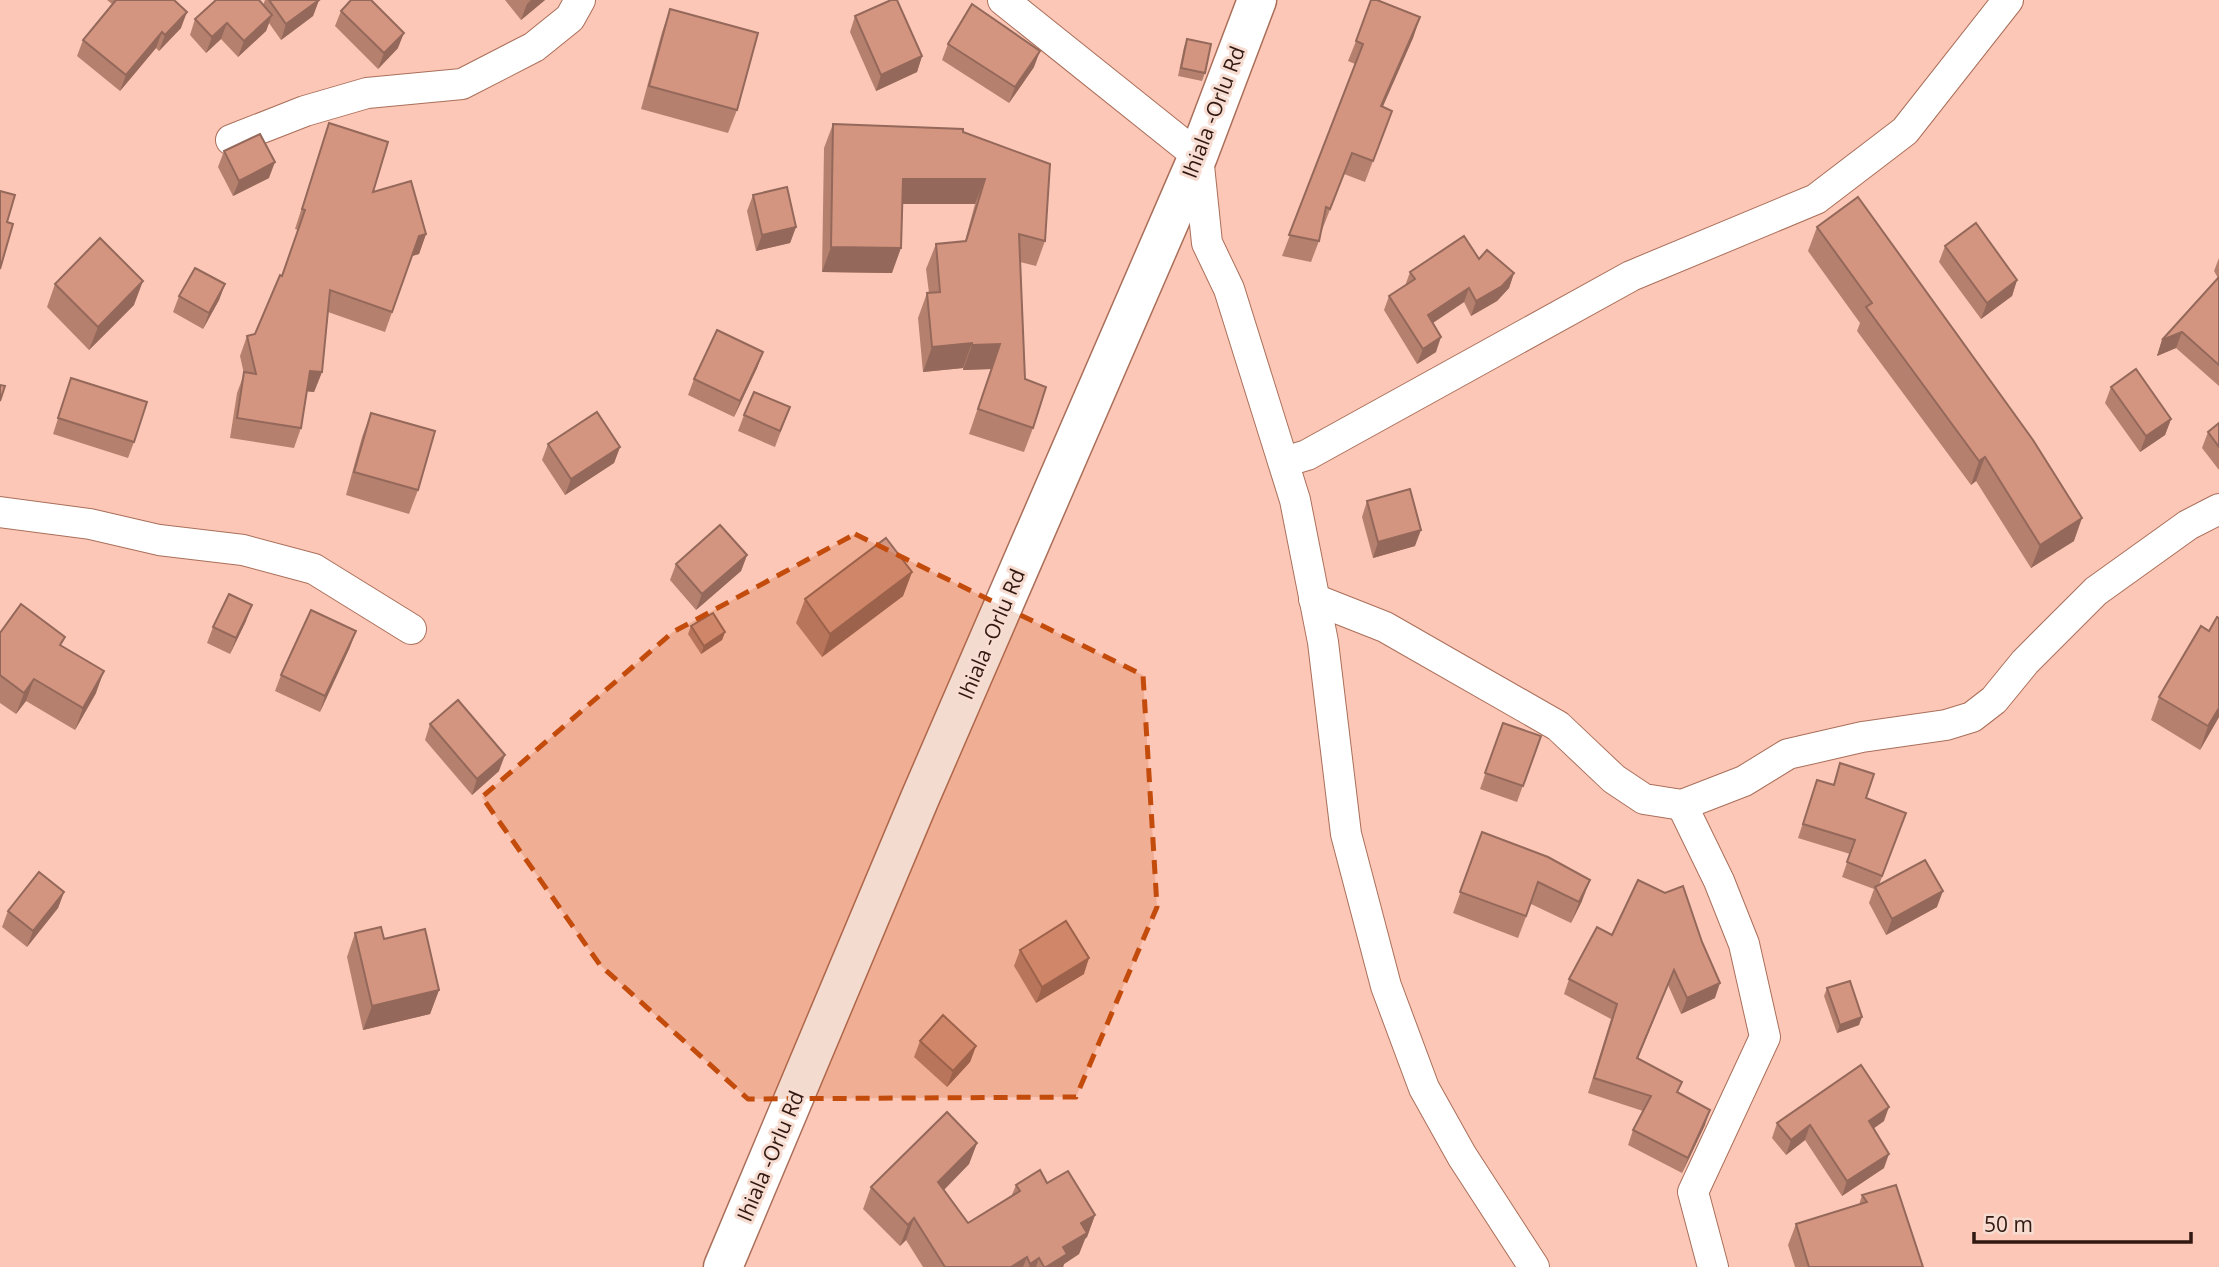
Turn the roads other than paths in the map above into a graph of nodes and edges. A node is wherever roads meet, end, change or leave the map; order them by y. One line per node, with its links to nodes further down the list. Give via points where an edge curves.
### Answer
1 (580, 0): 5 (street, via 570,18 534,47 462,85 367,93)
2 (1003, 0): 6 (street)
3 (1257, 0): 6 (main road, Ihiala -Orlu Rd)
4 (2008, 0): 7 (street, via 1905,131 1816,199 1631,276 1307,455)
5 (231, 140)
6 (1198, 156): 7 (street, via 1207,243 1229,289); 13 (main road, Ihiala -Orlu Rd)
7 (1284, 462): 10 (street)
8 (2219, 509): 12 (street, via 2176,532 2096,591 1994,700 1972,717 1788,754 1744,781)
9 (0, 512): 11 (street, via 243,550 314,569)
10 (1314, 599): 12 (street, via 1385,627 1558,726 1614,779 1644,799); 14 (street, via 1346,834 1386,986 1424,1088)
11 (411, 629)
12 (1682, 805): 15 (street, via 1744,944 1765,1037 1693,1192)
13 (723, 1267)
14 (1534, 1267)
15 (1713, 1267)

